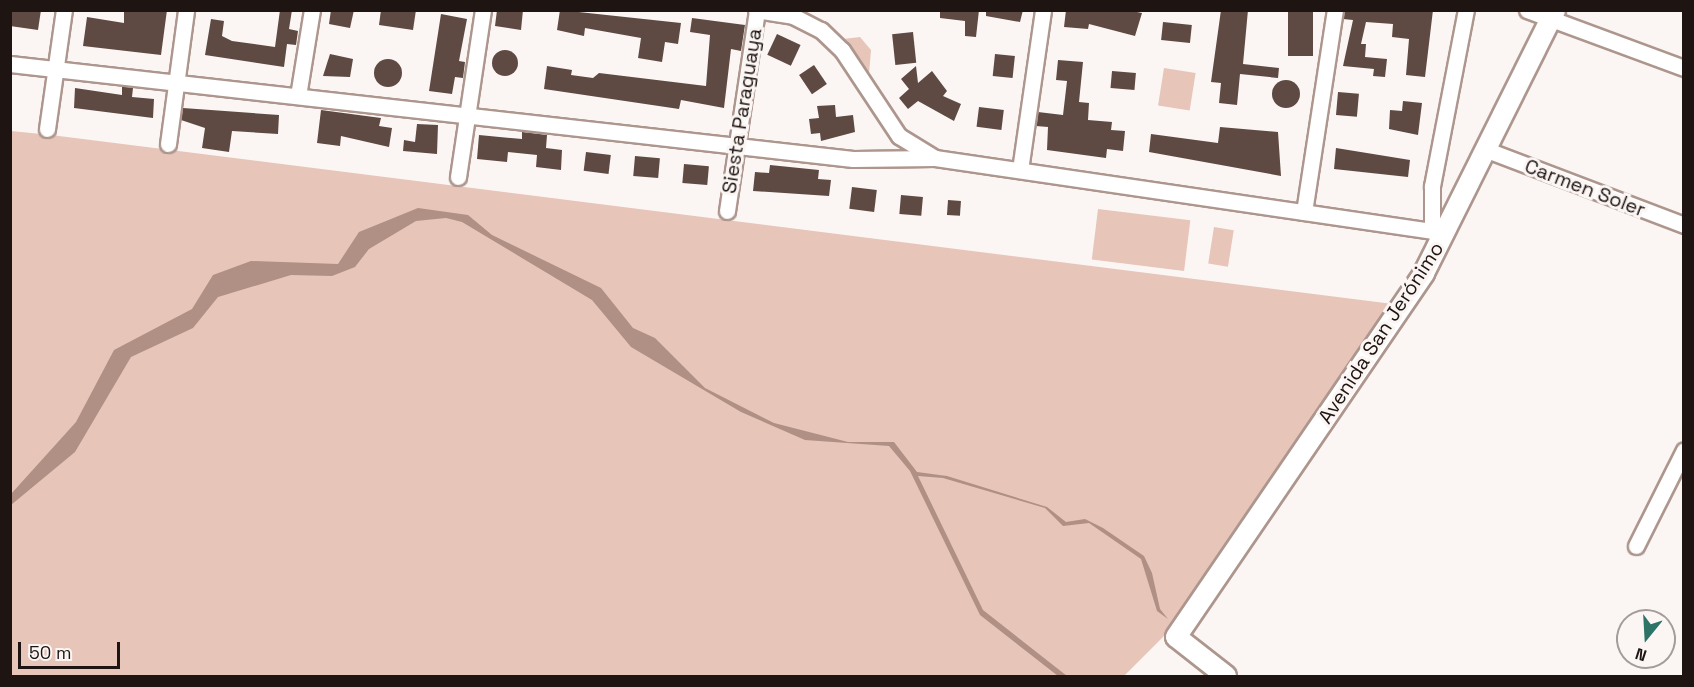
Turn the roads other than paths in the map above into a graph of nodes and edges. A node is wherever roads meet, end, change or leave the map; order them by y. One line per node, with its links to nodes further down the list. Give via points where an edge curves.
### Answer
1 (64, 10): 13 (street)
2 (186, 10): 14 (street)
3 (312, 10): 15 (street)
4 (483, 10): 16 (street)
5 (1043, 10): 22 (street)
6 (1335, 10): 25 (street)
7 (1466, 10): 27 (street, via 1432,186)
8 (1527, 10): 10 (street)
9 (757, 11): 19 (street, Siesta Paraguaya); 21 (street, via 794,16 820,30 842,50 899,136)
10 (1553, 14): 12 (street); 20 (street, Avenida San Jerónimo)
11 (10, 64): 13 (street)
12 (1683, 68)
13 (56, 69): 14 (street); 17 (street)
14 (176, 82): 15 (street); 18 (street)
15 (298, 96): 16 (street)
16 (467, 116): 19 (street); 23 (street)
17 (47, 129)
18 (168, 144)
19 (737, 146): 21 (street, via 854,159); 24 (street, Siesta Paraguaya)
20 (1487, 150): 26 (street, Carmen Soler); 27 (street, Avenida San Jerónimo)
21 (935, 158): 22 (street)
22 (1020, 170): 25 (street)
23 (458, 177)
24 (727, 211)
25 (1304, 212): 27 (street)
26 (1683, 225)
27 (1439, 232): 30 (street, Avenida San Jerónimo, via 1176,637)
28 (1683, 450): 29 (street)
29 (1636, 546)
30 (1226, 676)

